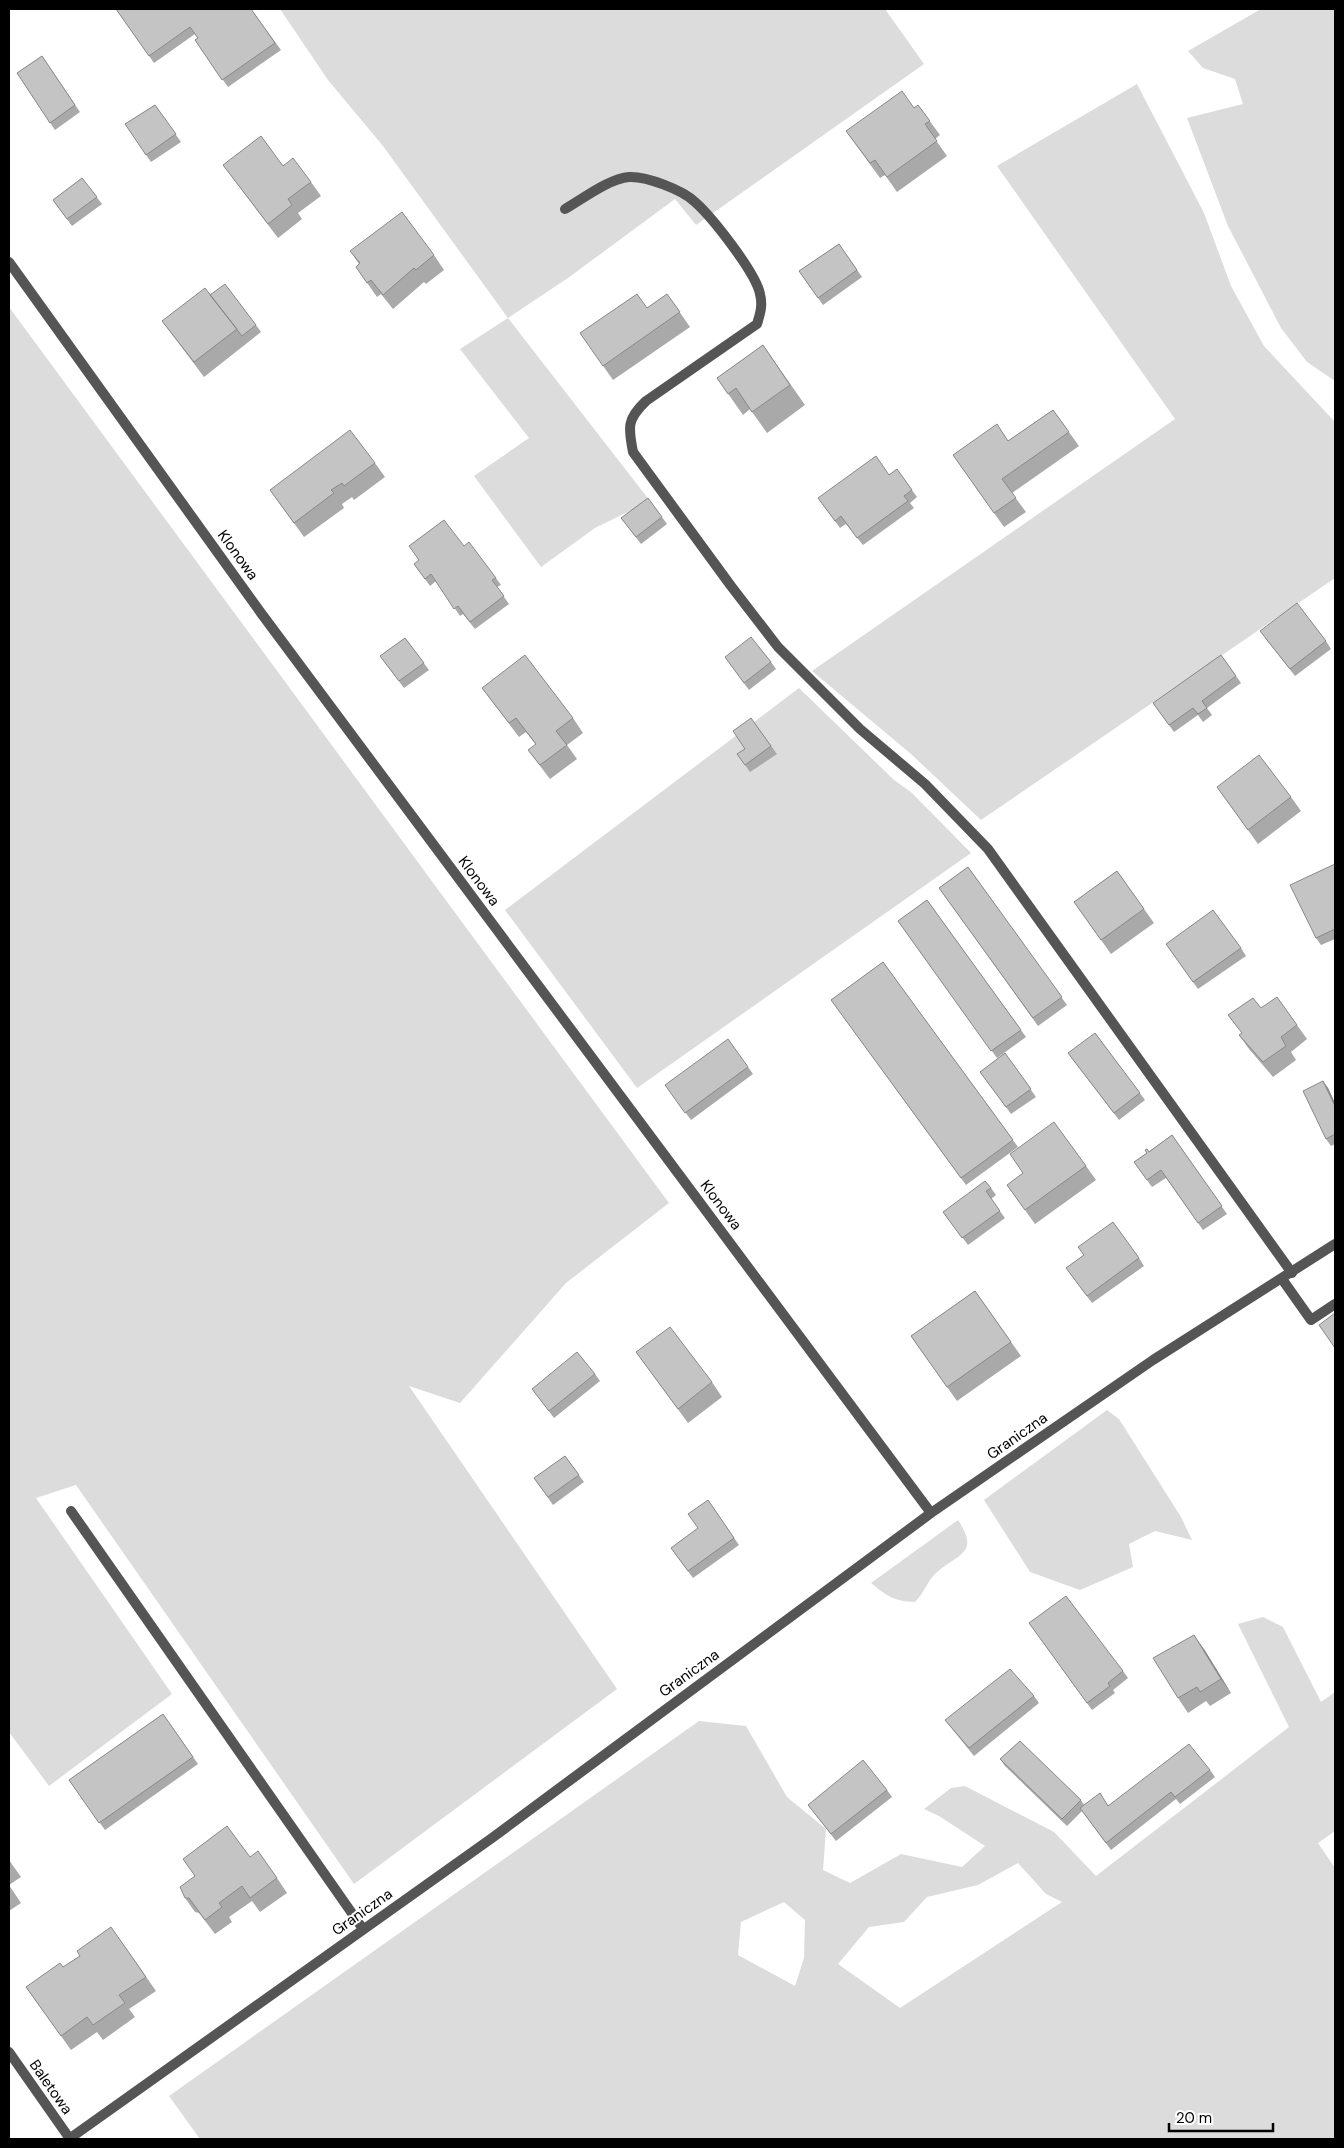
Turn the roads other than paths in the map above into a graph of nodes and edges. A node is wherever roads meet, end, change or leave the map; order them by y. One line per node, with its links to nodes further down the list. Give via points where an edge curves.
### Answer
1 (565, 210): 4 (street, via 606,185 628,177 657,181 695,201 737,252 760,293 762,309 757,324 635,411 630,420 633,452 778,647 860,729 925,784 988,849)
2 (9, 262): 8 (street, Klonowa, via 267,621)
3 (1335, 1244): 4 (street, Graniczna)
4 (1292, 1273): 5 (street, Graniczna)
5 (1282, 1279): 6 (street, via 1311,1320); 8 (street, Graniczna, via 1153,1360)
6 (1335, 1304)
7 (71, 1511): 9 (street)
8 (931, 1513): 9 (street, Graniczna, via 492,1838)
9 (363, 1929): 11 (street, Graniczna)
10 (9, 2052): 11 (street, Baletowa)
11 (69, 2139)

